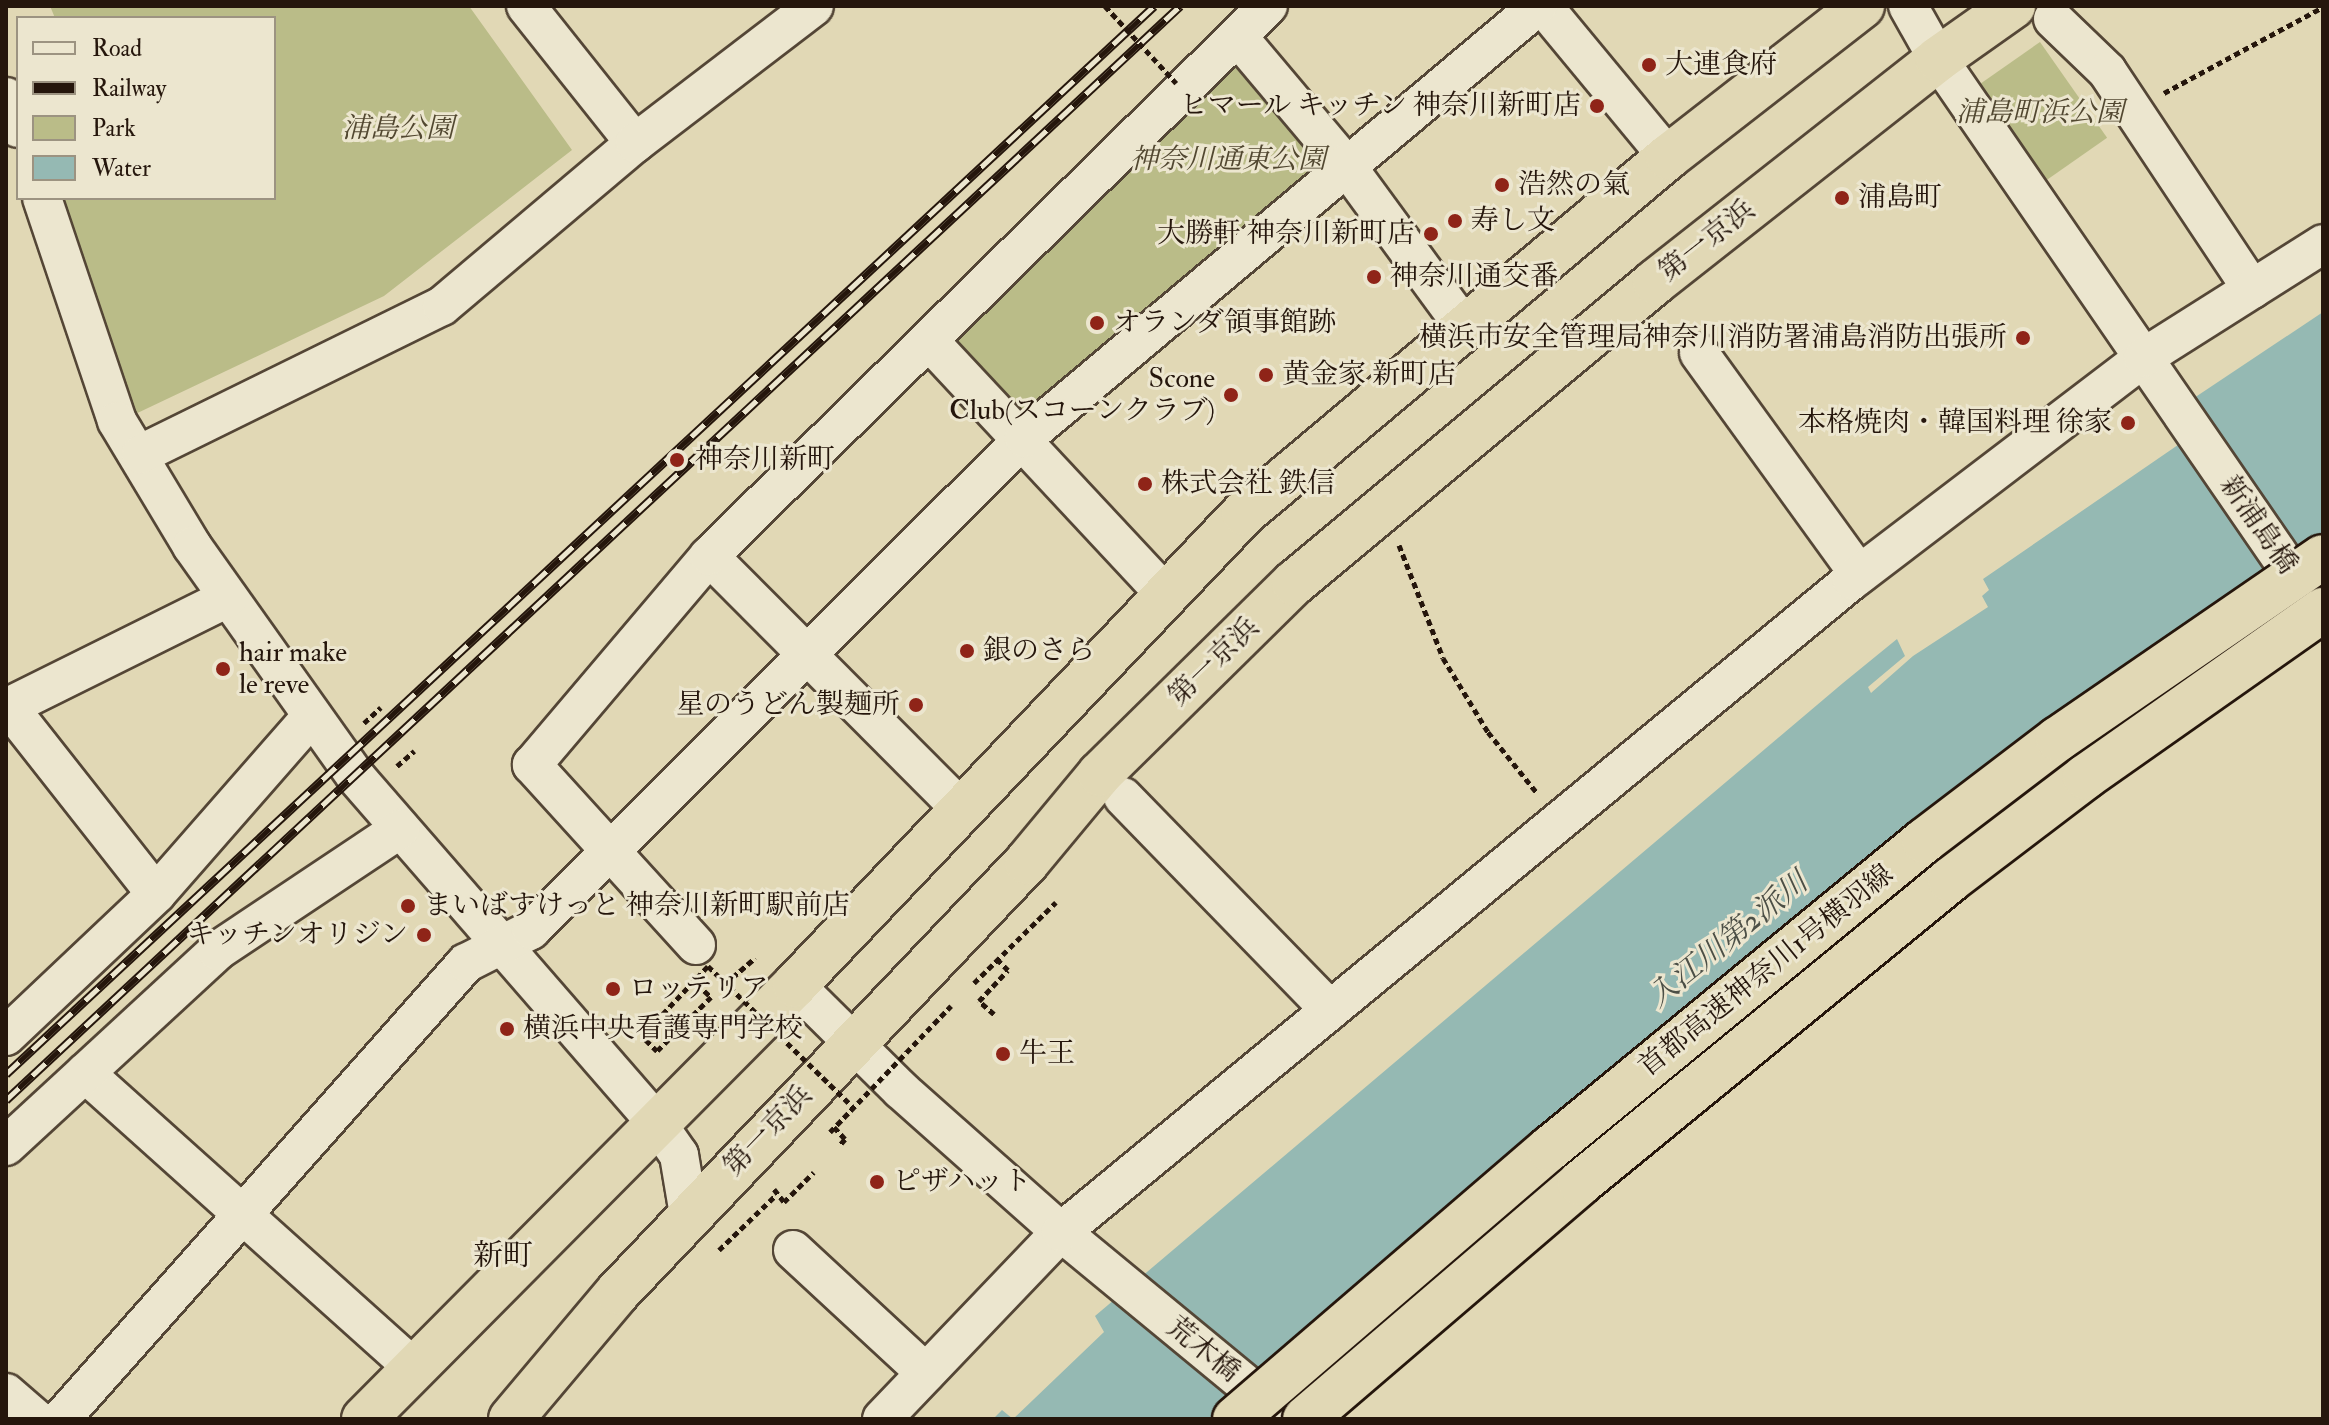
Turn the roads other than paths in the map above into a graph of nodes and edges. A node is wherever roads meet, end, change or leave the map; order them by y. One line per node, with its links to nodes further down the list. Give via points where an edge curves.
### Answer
1 (814, 6): 12 (street)
2 (1268, 6): 8 (street)
3 (1541, 6): 13 (street); 14 (street)
4 (1862, 6): 13 (highway)
5 (1908, 6): 9 (street, 新浦島橋)
6 (528, 7): 12 (street)
7 (2033, 12): 9 (highway, 第一京浜); 17 (street, via 2107,71)
8 (1238, 37): 14 (street); 19 (street)
9 (1938, 59): 21 (street, 新浦島橋); 44 (highway, 第一京浜, via 1655,282 1294,583 1100,774 1027,862)
10 (6, 97): 11 (street)
11 (16, 123)
12 (635, 143): 23 (street, via 442,306)
13 (1668, 157): 18 (highway)
14 (1345, 164): 18 (street); 22 (street)
15 (43, 200): 23 (street, via 117,421)
16 (2323, 244): 17 (street)
17 (2252, 289): 21 (street)
18 (1463, 325): 27 (highway, via 1310,453)
19 (931, 343): 22 (street); 24 (street)
20 (1699, 353): 26 (street)
21 (2143, 358): 26 (street); 30 (street, 新浦島橋, bridge)
22 (1024, 438): 27 (street); 31 (street)
23 (141, 454): 28 (street)
24 (709, 556): 31 (street); 37 (street, via 532,765)
25 (2323, 557): 60 (highway, 首都高速神奈川1号横羽線, bridge, via 2071,730 1924,841 1549,1149)
26 (1859, 574): 42 (street)
27 (1164, 593): 35 (highway)
28 (228, 598): 32 (street); 33 (street)
29 (2323, 610): 62 (highway, 首都高速神奈川1号横羽線, bridge, via 2085,777 1950,880 1580,1183)
30 (2323, 619)
31 (808, 652): 35 (street); 37 (street)
32 (7, 707): 38 (street)
33 (310, 718): 36 (street); 38 (street)
34 (1123, 797): 42 (street)
35 (962, 810): 41 (highway)
36 (400, 829): 40 (street); 45 (street, via 217,951)
37 (606, 852): 39 (street); 40 (street, via 531,930)
38 (156, 894): 43 (street)
39 (696, 945)
40 (498, 946): 46 (street); 48 (street, via 466,963)
41 (795, 985): 44 (street, 荒木橋); 46 (highway)
42 (1330, 1010): 50 (street)
43 (6, 1036)
44 (851, 1043): 49 (highway, 第一京浜); 50 (street, 荒木橋)
45 (85, 1073): 47 (street); 48 (street)
46 (656, 1122): 49 (street, via 679,1155); 52 (highway)
47 (6, 1146)
48 (242, 1215): 52 (street); 56 (street)
49 (689, 1215): 58 (highway, 第一京浜)
50 (1061, 1232): 53 (street); 61 (street, 荒木橋)
51 (793, 1250): 53 (street)
52 (412, 1366): 57 (highway)
53 (926, 1373): 59 (street)
54 (6, 1393): 55 (street)
55 (36, 1419)
56 (61, 1419)
57 (364, 1419)
58 (511, 1419)
59 (882, 1419)
60 (1235, 1419)
61 (1288, 1419)
62 (1305, 1419)

